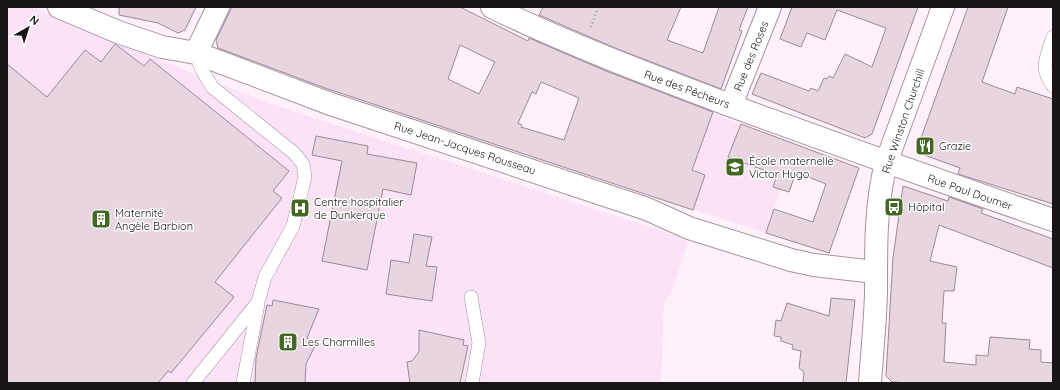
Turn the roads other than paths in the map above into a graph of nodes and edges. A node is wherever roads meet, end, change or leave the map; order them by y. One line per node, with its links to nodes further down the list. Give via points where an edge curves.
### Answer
1 (59, 7): 8 (street, Rue Jean-Jacques Rousseau, via 162,47)
2 (218, 7): 8 (street)
3 (492, 7): 6 (street, Rue des Pêcheurs)
4 (770, 7): 10 (street, Rue des Roses)
5 (944, 7): 11 (street, Rue Winston Churchill)
6 (524, 14): 10 (street, Rue des Pêcheurs, via 621,64)
7 (1053, 37): 9 (lane, via 1044,67)
8 (196, 53): 13 (street, Rue Jean-Jacques Rousseau, via 328,103 647,208 689,228 802,262); 15 (lane, via 212,87 294,153 305,170 293,226 265,277)
9 (1053, 86)
10 (731, 105): 11 (street, Rue des Pêcheurs)
11 (886, 163): 12 (street, Rue Paul Doumer); 13 (street, Rue Winston Churchill, via 878,208)
12 (1053, 220)
13 (875, 272): 19 (street, Rue Winston Churchill)
14 (471, 297): 18 (lane, via 479,343)
15 (258, 302): 16 (lane); 17 (lane)
16 (193, 383)
17 (242, 383)
18 (472, 383)
19 (870, 383)

